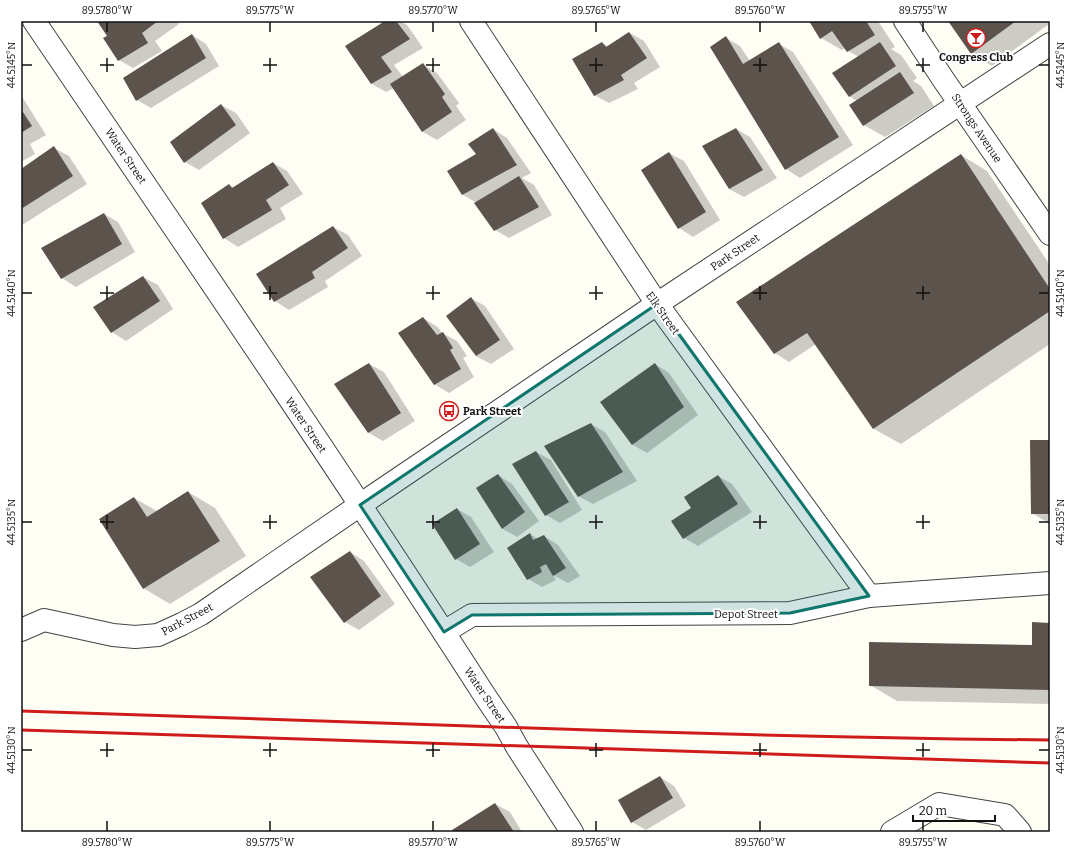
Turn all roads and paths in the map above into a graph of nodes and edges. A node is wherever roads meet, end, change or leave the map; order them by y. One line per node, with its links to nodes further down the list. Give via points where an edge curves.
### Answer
1 (34, 21): 8 (street, Water Street)
2 (471, 21): 7 (street, Elk Street)
3 (905, 21): 5 (street, Strongs Avenue)
4 (1050, 44): 5 (street, Park Street)
5 (960, 104): 6 (street, Strongs Avenue); 7 (street, Park Street)
6 (1048, 225)
7 (657, 304): 8 (street, Park Street); 10 (street, Elk Street)
8 (360, 505): 11 (street, Park Street, via 201,614 158,635 113,635 44,620); 12 (street, Water Street)
9 (1050, 583): 10 (street, Depot Street)
10 (868, 596): 12 (street, Depot Street, via 790,613 472,615)
11 (21, 630)
12 (444, 632): 13 (street, Water Street)
13 (572, 832)
14 (892, 832): 15 (street, via 939,804 1005,815)
15 (1020, 832)

